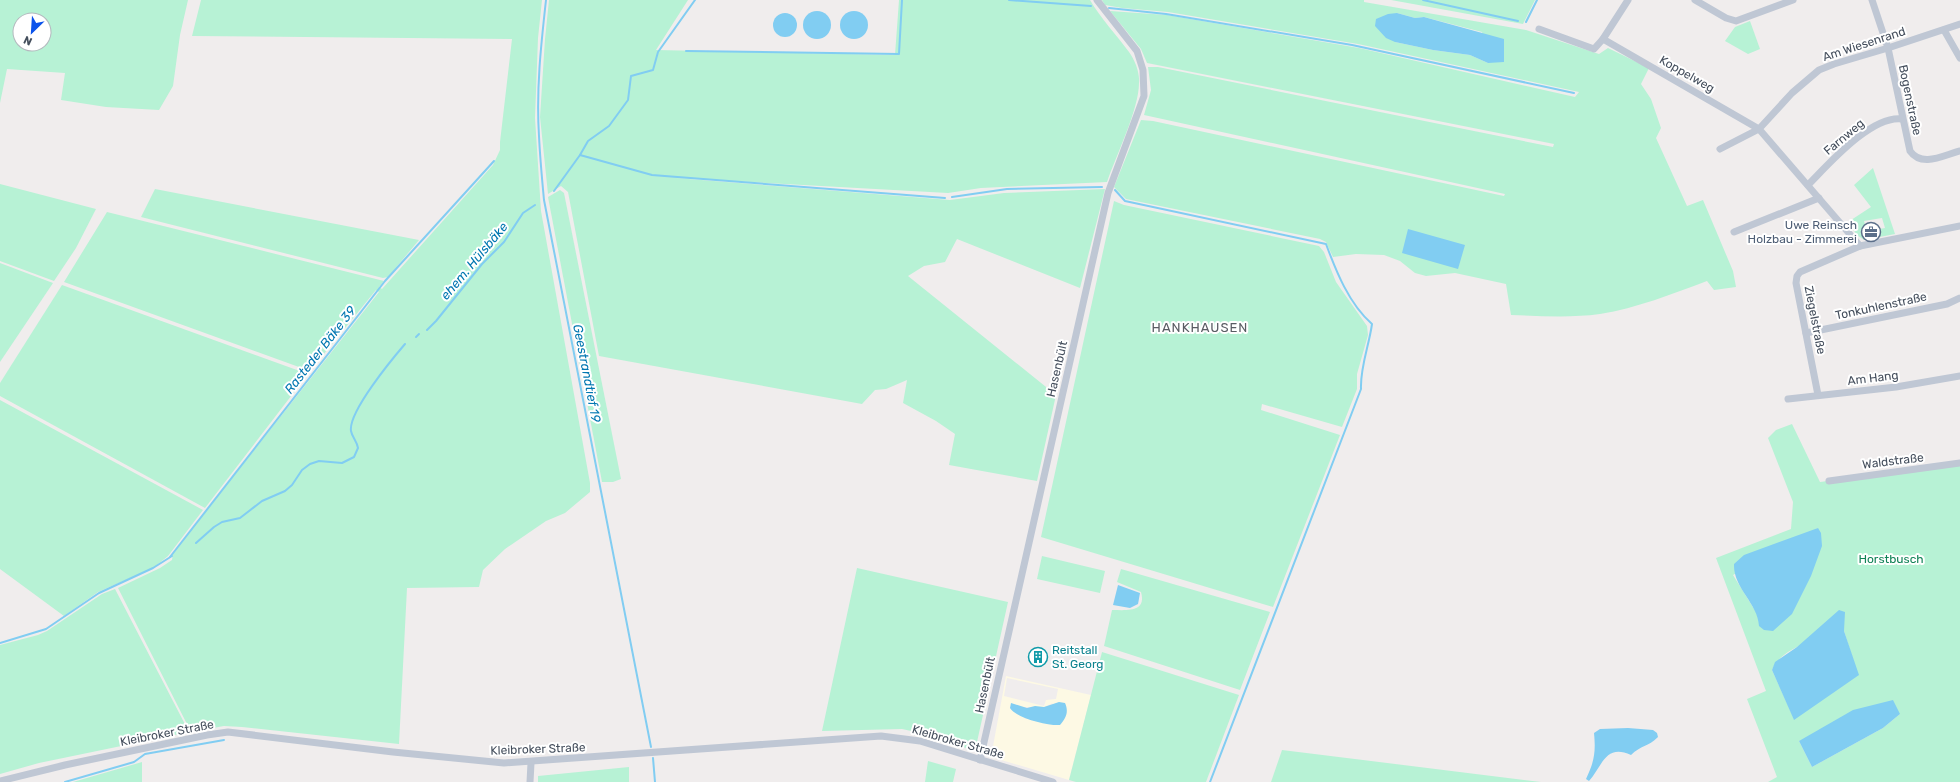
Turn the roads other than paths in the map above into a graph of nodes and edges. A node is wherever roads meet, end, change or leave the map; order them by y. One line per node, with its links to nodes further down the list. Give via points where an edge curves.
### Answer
1 (1097, 0): 28 (street, Hasenbült, via 1137,51 1143,70 1144,96 1108,193)
2 (1628, 0): 9 (street)
3 (1695, 0): 4 (street, via 1736,21)
4 (1792, 0)
5 (1872, 0): 10 (street, Bogenstraße)
6 (1960, 24): 8 (street, Am Wiesenrand)
7 (1539, 29): 9 (street, via 1594,49)
8 (1944, 30): 10 (street, Am Wiesenrand); 11 (street)
9 (1603, 39): 13 (street, Koppelweg)
10 (1888, 48): 12 (street, Bogenstraße); 13 (street, Am Wiesenrand, via 1819,70 1792,93)
11 (1960, 58)
12 (1902, 119): 15 (street, Bogenstraße, via 1910,151 1920,160 1926,161); 16 (street, Farnweg, via 1894,118 1863,133)
13 (1759, 129): 14 (street); 16 (street)
14 (1720, 149)
15 (1960, 151)
16 (1808, 185): 17 (street)
17 (1819, 198): 19 (street); 20 (street)
18 (1960, 226): 20 (street, Ziegelstraße)
19 (1734, 232)
20 (1860, 246): 22 (street, Ziegelstraße, via 1800,272 1797,276 1796,283)
21 (1960, 298): 22 (street, Tonkuhlenstraße, via 1947,304)
22 (1806, 333): 24 (street, Ziegelstraße)
23 (1960, 376): 24 (street, Am Hang, via 1896,387)
24 (1818, 395): 25 (street, Am Hang)
25 (1788, 399)
26 (1960, 464): 27 (street, Waldstraße)
27 (1830, 481)
28 (980, 760): 29 (street, Kleibroker Straße, via 920,741 881,736); 32 (street, Kleibroker Straße)
29 (531, 762): 30 (street, Kleibroker Straße, via 477,761 228,732 73,763); 31 (street)
30 (0, 781)
31 (530, 782)
32 (1053, 782)

